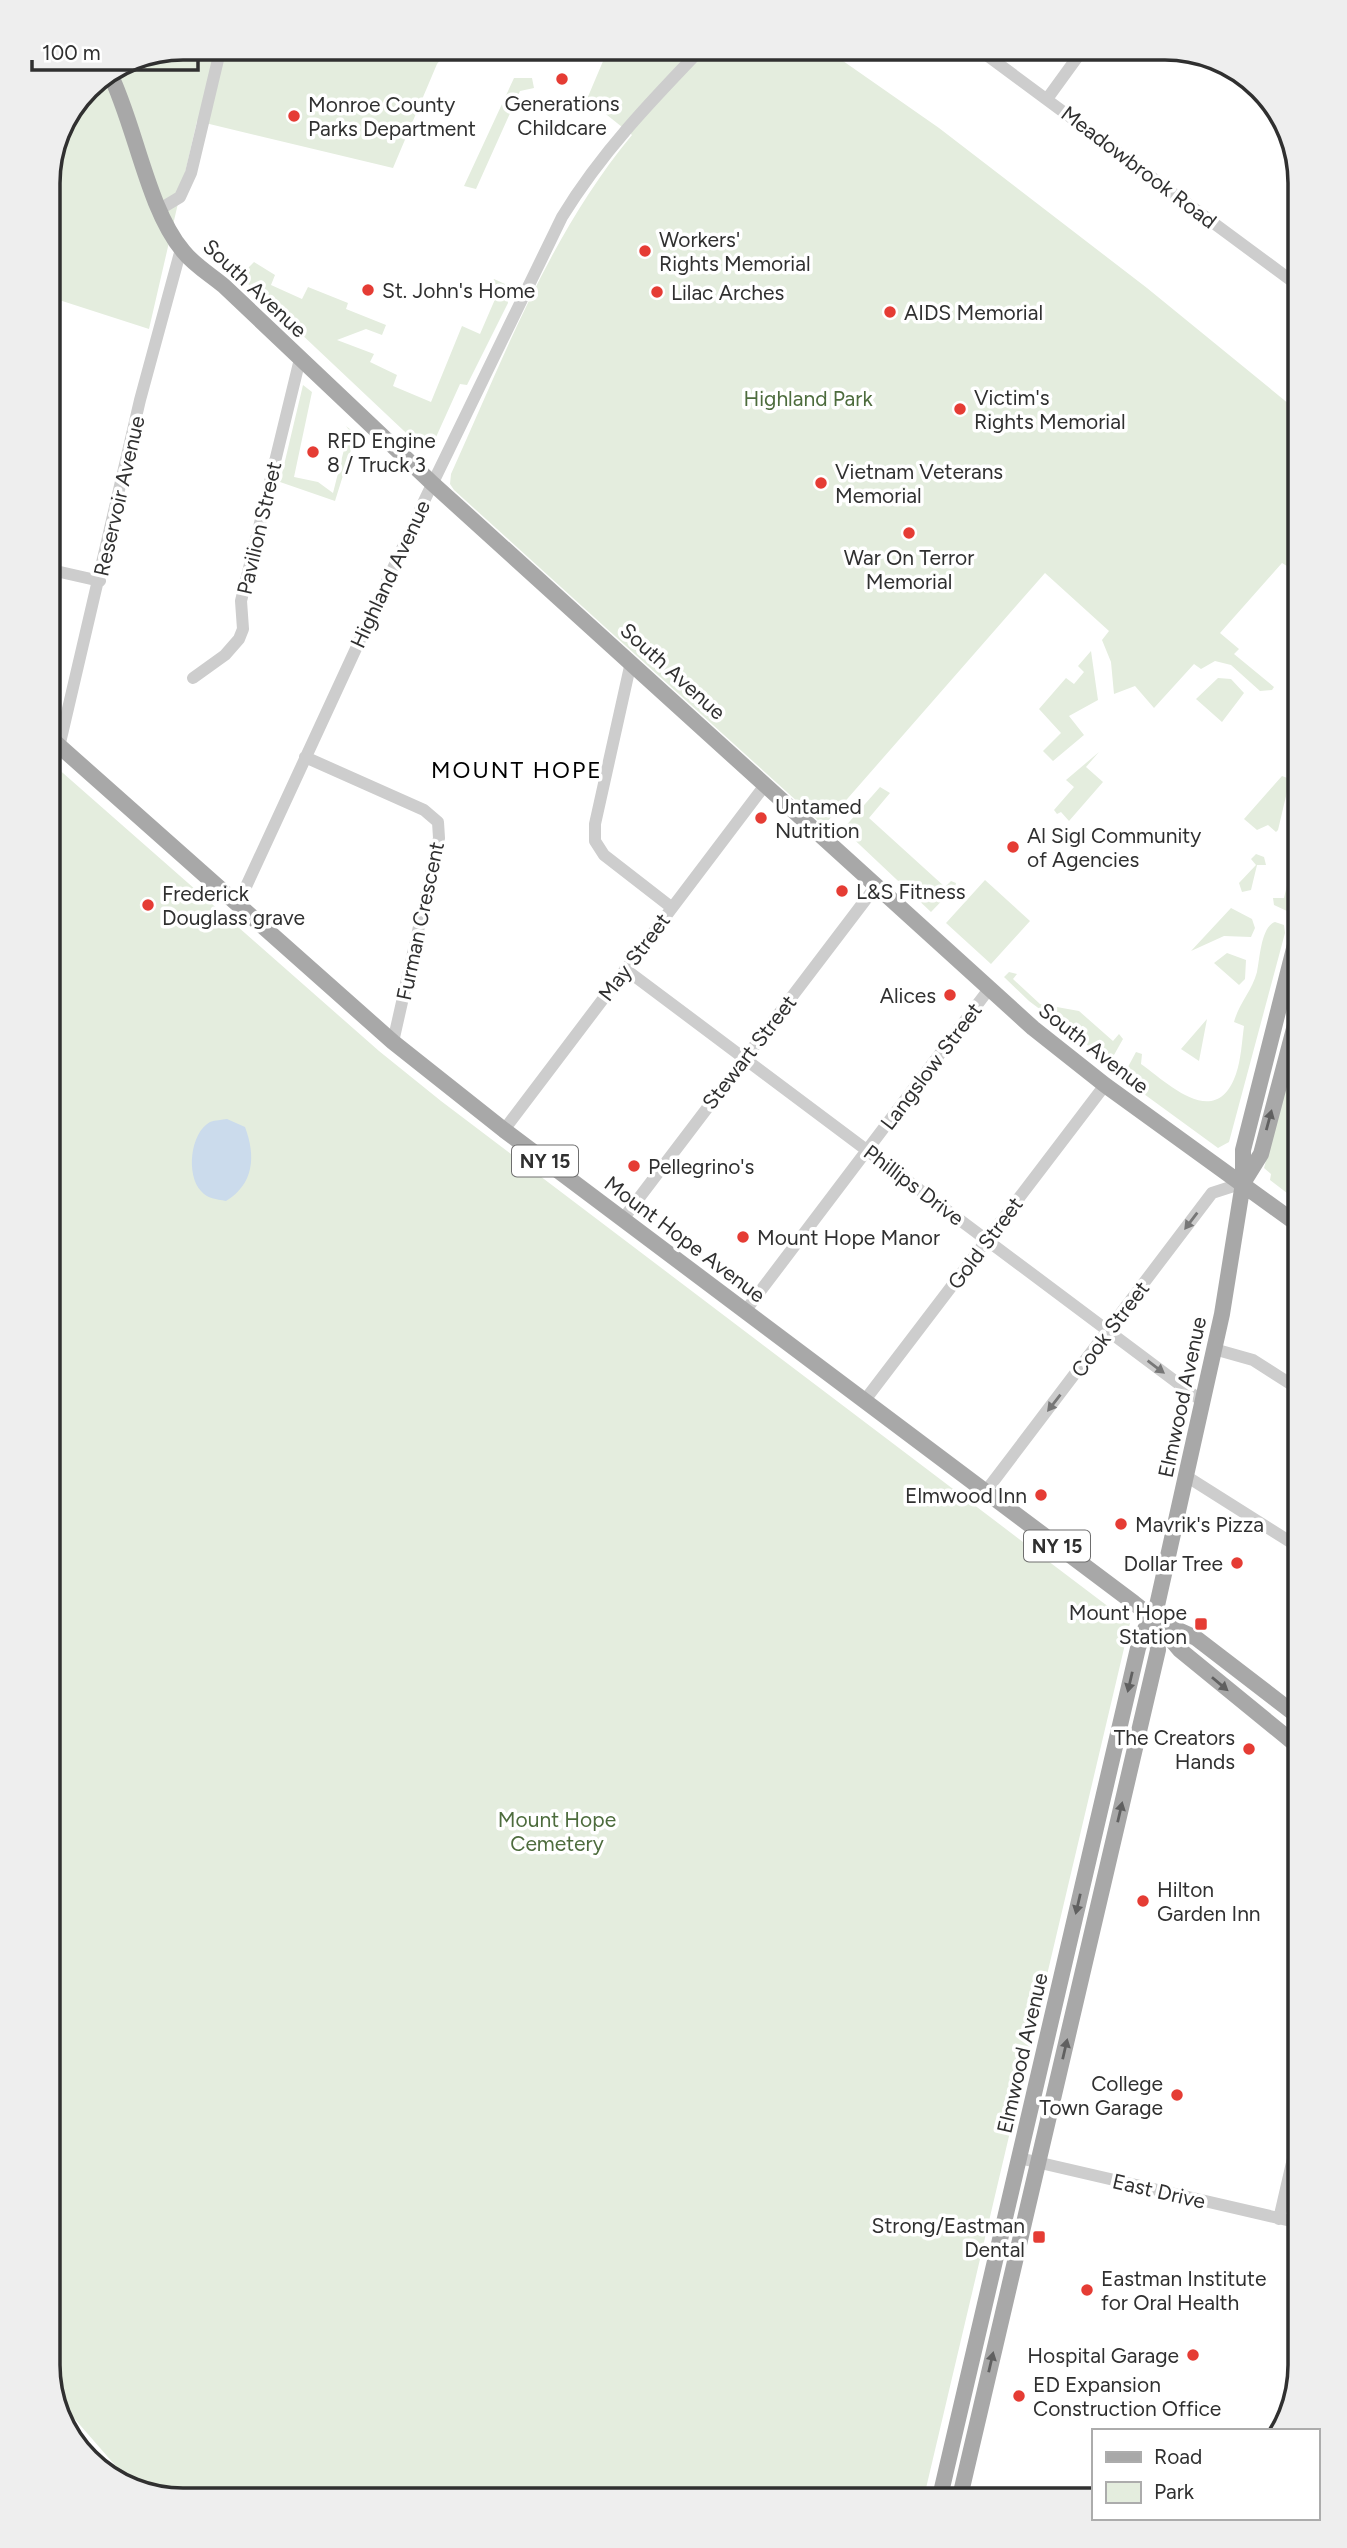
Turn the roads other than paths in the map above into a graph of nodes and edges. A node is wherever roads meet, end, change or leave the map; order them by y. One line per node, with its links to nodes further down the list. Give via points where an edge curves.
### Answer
1 (218, 60): 7 (street, via 191,173 180,197)
2 (690, 60): 11 (street, Highland Avenue, via 625,128 569,206)
3 (994, 60): 6 (street, Meadowbrook Road)
4 (1075, 60): 6 (street)
5 (112, 82): 7 (main road, South Avenue)
6 (1047, 99): 9 (street, Meadowbrook Road)
7 (160, 209): 8 (main road, South Avenue)
8 (181, 249): 10 (main road, South Avenue); 13 (street, Reservoir Avenue, via 140,400)
9 (1288, 278)
10 (300, 359): 11 (main road, South Avenue); 15 (street, Pavilion Street, via 241,601 243,629 233,647)
11 (432, 484): 14 (main road, South Avenue); 18 (street, Highland Avenue)
12 (60, 572): 13 (street)
13 (100, 581): 16 (street, Reservoir Avenue)
14 (631, 662): 19 (main road, South Avenue); 22 (street, via 594,841 604,855)
15 (194, 678)
16 (60, 718)
17 (60, 744): 21 (main road, Mount Hope Avenue / NY 15)
18 (305, 757): 21 (street, Highland Avenue); 26 (street, Furman Crescent, via 424,810 438,822 439,838)
19 (765, 785): 20 (main road, South Avenue); 22 (street, May Street)
20 (876, 886): 25 (main road, South Avenue); 28 (street, Stewart Street)
21 (237, 906): 26 (main road, Mount Hope Avenue / NY 15)
22 (671, 907): 23 (street, May Street)
23 (625, 969): 28 (street, Phillips Drive); 30 (street, May Street)
24 (1288, 972): 32 (main road, Elmwood Avenue, via 1243,1150)
25 (989, 989): 29 (main road, South Avenue); 31 (street, Langslow Street)
26 (393, 1042): 30 (main road, Mount Hope Avenue / NY 15)
27 (1288, 1052): 32 (main road, Elmwood Avenue, one-way to 27, via 1261,1154)
28 (744, 1058): 31 (street, Phillips Drive); 34 (street, Stewart Street)
29 (1105, 1085): 32 (main road, South Avenue); 35 (street, Gold Street)
30 (503, 1130): 34 (main road, Mount Hope Avenue / NY 15)
31 (867, 1150): 35 (street, Phillips Drive); 36 (street, Langslow Street)
32 (1243, 1183): 33 (main road, South Avenue); 37 (street, Cook Street, one-way to 37, via 1212,1193); 38 (main road, Elmwood Avenue)
33 (1288, 1217)
34 (623, 1219): 36 (main road, Mount Hope Avenue / NY 15)
35 (988, 1240): 37 (street, Phillips Drive); 40 (street, Gold Street)
36 (746, 1310): 40 (main road, Mount Hope Avenue / NY 15)
37 (1108, 1332): 41 (street, Phillips Drive, one-way to 41); 43 (street, Cook Street, one-way to 43)
38 (1214, 1349): 39 (street, via 1253,1360); 41 (main road, Elmwood Avenue)
39 (1288, 1382)
40 (865, 1400): 43 (main road, Mount Hope Avenue / NY 15)
41 (1203, 1402): 42 (main road, Elmwood Avenue)
42 (1186, 1476): 44 (street); 45 (main road, Elmwood Avenue)
43 (986, 1491): 45 (main road, Mount Hope Avenue / NY 15)
44 (1288, 1540)
45 (1154, 1619): 46 (main road, Mount Hope Avenue / NY 15, via 1191,1634); 47 (main road, Mount Hope Avenue / NY 15, one-way to 47, via 1180,1650); 48 (main road, Elmwood Avenue, one-way to 48, via 1138,1648); 49 (main road, Elmwood Avenue, one-way to 45, via 1157,1650)
46 (1288, 1709)
47 (1288, 1738)
48 (1018, 2158): 49 (street, East Drive); 53 (main road, Elmwood Avenue)
49 (1037, 2163): 51 (street, East Drive); 54 (main road, Elmwood Avenue, one-way to 49)
50 (1288, 2180): 51 (street)
51 (1279, 2219): 52 (street, East Drive)
52 (1288, 2221)
53 (942, 2488)
54 (962, 2488)

